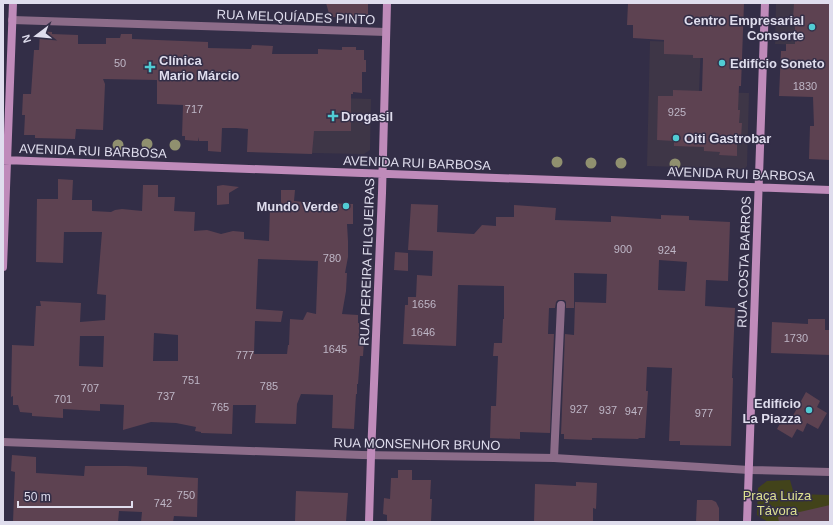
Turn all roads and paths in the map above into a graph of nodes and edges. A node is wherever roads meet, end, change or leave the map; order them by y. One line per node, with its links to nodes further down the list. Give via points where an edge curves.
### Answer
1 (13, 3): 4 (street)
2 (388, 3): 5 (street, RUA PEREIRA FILGUEIRAS)
3 (765, 3): 8 (street, RUA COSTA BARROS)
4 (12, 20): 5 (street, RUA MELQUÍADES PINTO); 6 (street)
5 (386, 32): 7 (street, RUA PEREIRA FILGUEIRAS)
6 (5, 160): 7 (street, AVENIDA RUI BARBOSA); 10 (street)
7 (382, 174): 8 (street, AVENIDA RUI BARBOSA); 13 (street, RUA PEREIRA FILGUEIRAS)
8 (758, 187): 9 (street, AVENIDA RUI BARBOSA); 15 (street, RUA COSTA BARROS)
9 (830, 190)
10 (3, 267)
11 (561, 305): 14 (street)
12 (3, 442): 13 (street, RUA MONSENHOR BRUNO)
13 (371, 455): 14 (street, RUA MONSENHOR BRUNO); 17 (street, RUA PEREIRA FILGUEIRAS)
14 (554, 458): 15 (street, RUA MONSENHOR BRUNO)
15 (749, 470): 16 (street, RUA MONSENHOR BRUNO); 18 (street, RUA COSTA BARROS)
16 (830, 472)
17 (369, 522)
18 (747, 522)

